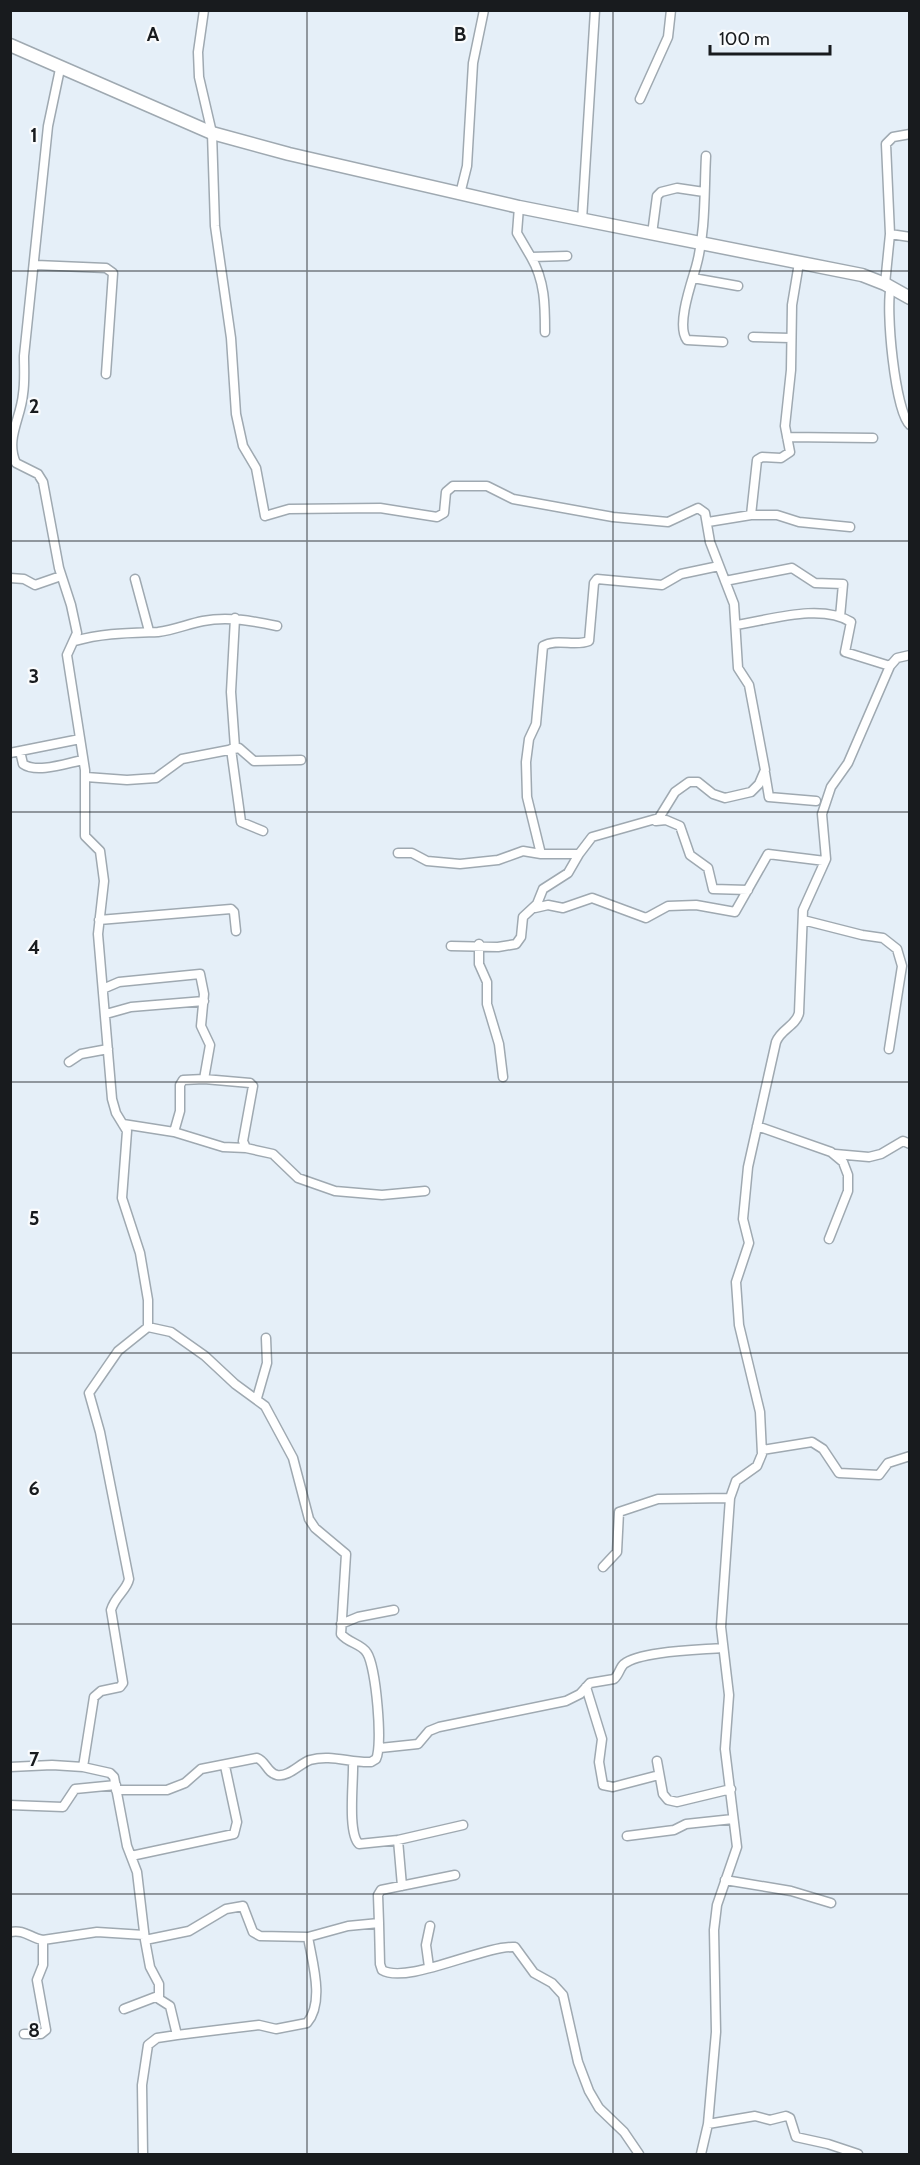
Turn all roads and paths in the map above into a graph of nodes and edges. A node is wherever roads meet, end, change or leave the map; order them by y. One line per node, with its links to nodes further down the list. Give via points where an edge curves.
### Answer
1 (204, 10): 8 (street, via 199,77)
2 (484, 10): 12 (street, via 473,63 467,166)
3 (595, 10): 14 (street)
4 (671, 10): 7 (street, via 668,38)
5 (10, 45): 6 (street)
6 (60, 69): 8 (street); 22 (street, via 48,126)
7 (640, 99)
8 (212, 133): 12 (street); 37 (street, via 215,226 231,338 236,414 243,446 256,468 265,516 289,509 380,508 437,517 444,513 448,489 487,486 508,498 613,517 673,522 701,508)
9 (909, 134): 16 (street, via 893,137 886,144)
10 (706, 156): 11 (street)
11 (704, 192): 15 (street, via 677,188 661,192 657,196); 18 (street)
12 (460, 194): 13 (street)
13 (519, 207): 14 (street); 19 (street, via 518,233)
14 (582, 220): 15 (street)
15 (652, 234): 18 (street)
16 (890, 234): 17 (street); 24 (street)
17 (909, 237)
18 (702, 244): 21 (street); 23 (street)
19 (531, 256): 20 (street); 27 (street, via 544,295)
20 (567, 256)
21 (799, 263): 24 (street, via 862,275); 29 (street)
22 (36, 265): 31 (street, via 106,268 113,273); 35 (street, via 24,356 24,393 11,441)
23 (693, 278): 25 (street); 30 (street, via 684,309 684,337)
24 (888, 285): 26 (street); 32 (street, via 894,384)
25 (738, 286)
26 (909, 298)
27 (545, 332)
28 (753, 337): 29 (street)
29 (790, 338): 33 (street)
30 (723, 342)
31 (106, 374)
32 (909, 425)
33 (787, 437): 34 (street); 36 (street, via 790,452 785,457 762,457 756,462)
34 (873, 438)
35 (12, 457): 40 (street, via 20,467 41,477)
36 (751, 515): 37 (street); 38 (street, via 777,515 799,522)
37 (708, 522): 39 (street)
38 (850, 527)
39 (719, 566): 43 (street); 64 (street, via 681,574 662,585 597,579 589,641 551,642 543,646 536,724 526,762 528,797)
40 (61, 576): 41 (street, via 35,585); 49 (street, via 71,604)
41 (10, 578)
42 (135, 579): 48 (street)
43 (725, 581): 44 (street, via 792,568 815,583 843,584); 46 (street, via 734,604)
44 (840, 617): 46 (street, via 818,613); 51 (street, via 851,622 844,652)
45 (235, 618): 47 (street); 48 (street); 53 (street)
46 (736, 625): 58 (street, via 738,668 749,685)
47 (278, 626)
48 (149, 632): 49 (street, via 121,636 104,633)
49 (75, 641): 52 (street, via 67,655)
50 (909, 655): 51 (street, via 897,658)
51 (890, 666): 66 (street, via 852,754 825,802)
52 (80, 739): 54 (street); 56 (street)
53 (233, 749): 57 (street, via 241,749 254,761); 59 (street, via 182,759 156,778); 62 (street, via 241,822)
54 (20, 751): 55 (street); 56 (street, via 22,764 27,767)
55 (10, 753)
56 (84, 760): 59 (street)
57 (301, 760)
58 (765, 770): 60 (street, via 769,797); 61 (street, via 751,792 725,798 698,782 689,782 675,792 662,816)
59 (86, 777): 69 (street, via 85,836 99,850 104,881)
60 (816, 801)
61 (654, 821): 65 (street, via 592,837); 67 (street, via 680,825 690,855 708,868 713,889)
62 (263, 831)
63 (398, 854): 64 (street, via 412,853 427,861 460,864 498,860 523,851)
64 (541, 854): 65 (street)
65 (579, 854): 68 (street, via 568,873 543,889)
66 (825, 861): 67 (street, via 768,854); 70 (street)
67 (748, 890): 68 (street, via 735,912 696,905 668,906 646,918 592,898 563,908)
68 (535, 908): 72 (street, via 523,917 521,937 516,944)
69 (99, 920): 71 (street, via 231,909); 75 (street)
70 (803, 920): 74 (street, via 887,939); 84 (street, via 798,1018 776,1042)
71 (236, 931)
72 (479, 944): 73 (street); 81 (street, via 479,964 487,982 486,998)
73 (451, 946)
74 (906, 967): 79 (street)
75 (105, 988): 76 (street, via 119,982 196,973 202,977); 77 (street)
76 (204, 1001): 77 (street, via 135,1007); 82 (street, via 201,1026 210,1045)
77 (106, 1014): 78 (street)
78 (108, 1049): 80 (street, via 81,1054); 83 (street, via 114,1106)
79 (889, 1049)
80 (69, 1062)
81 (504, 1077)
82 (204, 1079): 85 (street, via 181,1083); 87 (street, via 252,1084 243,1141)
83 (123, 1124): 85 (street); 91 (street, via 127,1131 122,1198 140,1253)
84 (757, 1126): 88 (street); 94 (street, via 744,1204 749,1242 736,1289 739,1324 760,1412)
85 (174, 1132): 87 (street, via 223,1147)
86 (909, 1144): 88 (street, via 903,1141 869,1157)
87 (246, 1148): 89 (street, via 273,1154 298,1178 335,1191 382,1195)
88 (835, 1154): 90 (street, via 846,1168 849,1185)
89 (425, 1191)
90 (829, 1239)
91 (148, 1327): 93 (street, via 171,1332); 107 (street, via 118,1351 89,1393 129,1579 111,1610 123,1683 94,1697)
92 (266, 1338): 93 (street, via 267,1363)
93 (257, 1398): 99 (street, via 282,1433 293,1458 309,1519 347,1556)
94 (762, 1450): 95 (street, via 812,1442 823,1449 839,1473 851,1475 879,1475 888,1463); 96 (street, via 757,1466 736,1481)
95 (909, 1456)
96 (730, 1498): 97 (street, via 658,1499 619,1512 616,1552); 100 (street)
97 (603, 1567)
98 (394, 1610): 99 (street)
99 (341, 1624): 102 (street, via 344,1638 368,1655)
100 (722, 1648): 101 (street, via 662,1653 629,1661 614,1679); 110 (street, via 729,1695 725,1749)
101 (586, 1686): 102 (street, via 566,1701 439,1727 429,1731 418,1744); 108 (street, via 602,1739 599,1762 603,1785 613,1787)
102 (380, 1748): 103 (street, via 375,1760)
103 (353, 1761): 105 (street, via 321,1758 280,1775 271,1772 260,1758); 115 (street, via 356,1842 362,1845)
104 (657, 1761): 108 (street)
105 (225, 1766): 109 (street, via 201,1769 185,1783 167,1790); 116 (street, via 237,1822 234,1834)
106 (10, 1767): 107 (street)
107 (83, 1767): 109 (street, via 110,1773)
108 (659, 1775): 110 (street, via 665,1798 672,1802)
109 (116, 1787): 111 (street, via 75,1789 63,1807); 116 (street)
110 (731, 1789): 112 (street)
111 (10, 1805)
112 (733, 1819): 114 (street); 118 (street, via 736,1852)
113 (463, 1825): 115 (street)
114 (627, 1836)
115 (398, 1840): 119 (street)
116 (131, 1856): 124 (street, via 138,1878)
117 (455, 1875): 119 (street)
118 (726, 1880): 120 (street, via 791,1891); 132 (street, via 714,1930 717,2020)
119 (402, 1886): 121 (street, via 379,1892)
120 (831, 1903)
121 (379, 1923): 125 (street, via 348,1926); 127 (street, via 382,1970 396,1973)
122 (430, 1926): 127 (street, via 426,1945)
123 (10, 1932): 126 (street, via 27,1932)
124 (145, 1937): 125 (street, via 189,1931 239,1906 245,1908 256,1934); 126 (street, via 97,1932); 128 (street, via 150,1967 159,1984)
125 (308, 1937): 131 (street, via 315,2000 307,2023)
126 (43, 1940): 130 (street, via 43,1965 37,1980 46,2030 41,2034)
127 (429, 1967): 134 (street, via 510,1946 519,1949 534,1973 563,1995 578,2062 589,2091)
128 (158, 1996): 129 (street); 131 (street, via 170,2007)
129 (124, 2009)
130 (24, 2034)
131 (177, 2036): 133 (street, via 157,2038 148,2045 142,2085)
132 (708, 2124): 135 (street); 136 (street, via 786,2116 799,2139)
133 (143, 2154)
134 (639, 2154)
135 (701, 2154)
136 (858, 2154)

